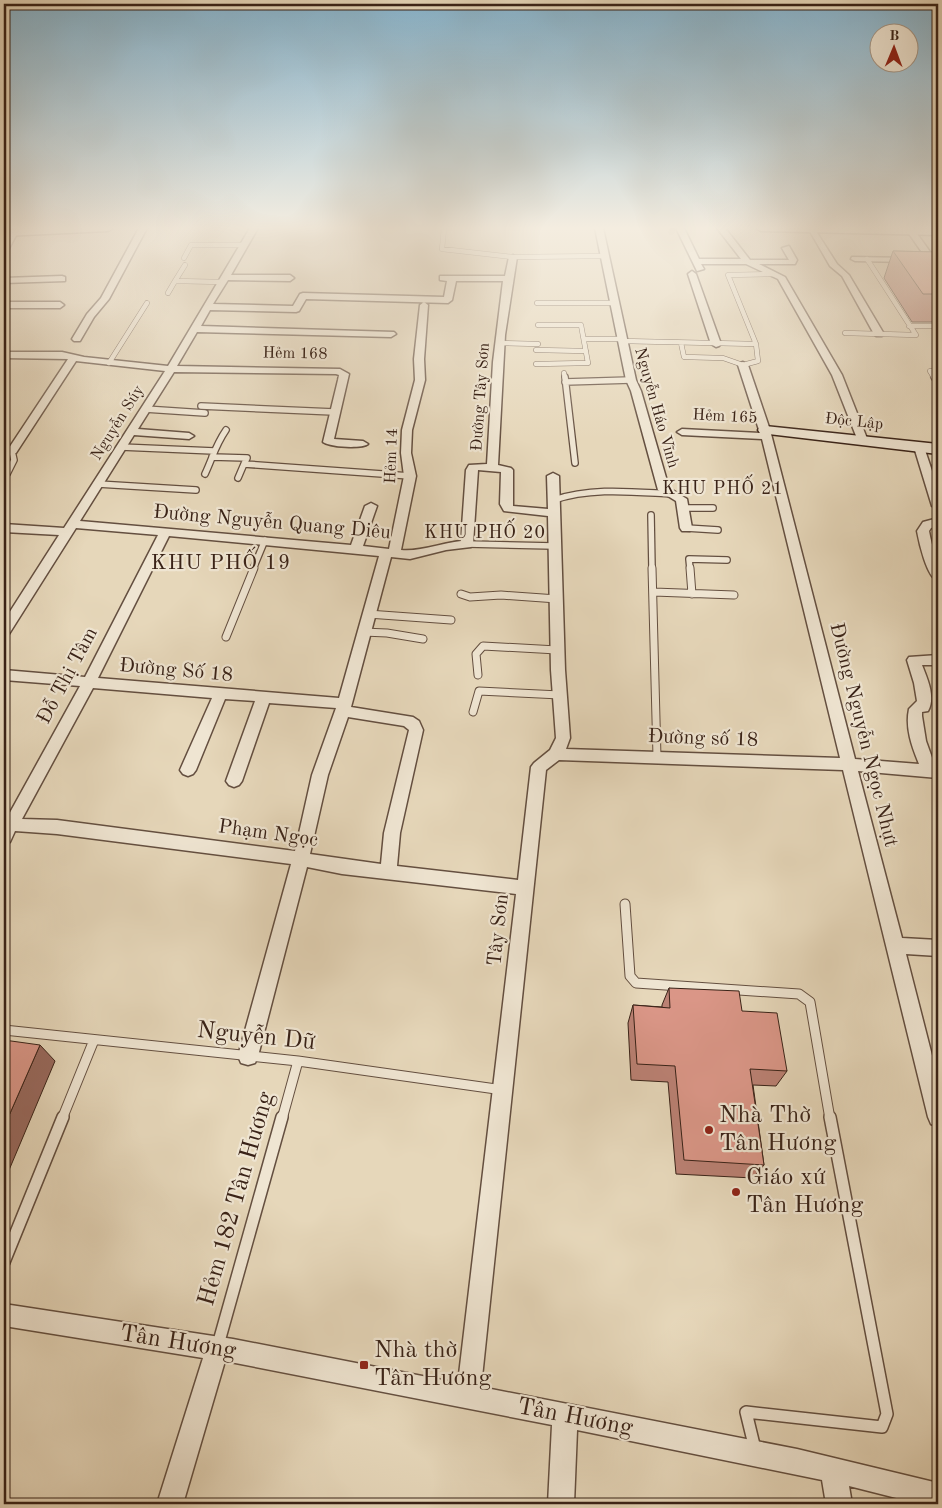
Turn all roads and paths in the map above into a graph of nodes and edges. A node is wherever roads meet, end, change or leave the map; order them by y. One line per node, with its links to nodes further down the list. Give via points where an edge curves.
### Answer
1 (105, 298): 28 (street)
2 (212, 298): 19 (street, Nguyễn Súy)
3 (302, 298): 20 (street)
4 (389, 298): 5 (street)
5 (448, 298)
6 (505, 298): 32 (street, Đường Tây Sơn)
7 (615, 298): 15 (street, Nguyễn Háo Vĩnh)
8 (703, 298): 34 (street)
9 (738, 298): 35 (lane)
10 (793, 298): 58 (street, via 837,375)
11 (858, 298): 27 (street)
12 (892, 298): 22 (lane)
13 (537, 302): 15 (lane)
14 (147, 303): 40 (lane)
15 (616, 303): 30 (street, Nguyễn Háo Vĩnh)
16 (4, 305): 17 (street)
17 (60, 305)
18 (424, 305): 70 (street, Hẻm 14, via 420,380 407,430)
19 (207, 307): 20 (street); 24 (street, Nguyễn Súy)
20 (292, 320): 24 (street); 26 (street)
21 (538, 325): 29 (lane, via 581,325)
22 (909, 326): 23 (lane); 27 (lane, via 916,335)
23 (938, 326)
24 (195, 329): 43 (street, Nguyễn Súy)
25 (845, 333): 27 (lane)
26 (391, 334)
27 (879, 334)
28 (77, 339)
29 (584, 339): 30 (lane); 37 (lane)
30 (623, 340): 31 (lane); 46 (street, Nguyễn Háo Vĩnh)
31 (681, 342): 34 (lane); 42 (lane, via 684,357 723,358)
32 (499, 343): 33 (lane); 67 (street, Đường Tây Sơn)
33 (538, 344)
34 (716, 344): 35 (lane)
35 (756, 344): 42 (lane, via 758,361)
36 (536, 350): 37 (lane)
37 (586, 351): 41 (lane, via 588,363)
38 (4, 355): 39 (street, via 62,355)
39 (73, 358): 40 (street); 63 (street)
40 (109, 363): 43 (street)
41 (536, 364)
42 (743, 365): 56 (street, Đường Nguyễn Ngọc Nhựt)
43 (171, 369): 50 (street, Nguyễn Súy); 51 (street, Hẻm 168, via 337,371 344,374)
44 (938, 371): 48 (lane, via 930,371)
45 (564, 373): 47 (lane)
46 (631, 380): 47 (lane); 75 (street, Nguyễn Háo Vĩnh, via 664,490)
47 (565, 382): 66 (lane)
48 (938, 383)
49 (201, 406): 51 (lane)
50 (145, 409): 52 (lane); 54 (street, Nguyễn Súy)
51 (334, 412): 59 (street, Hẻm 168, via 328,442)
52 (205, 413)
53 (226, 430): 64 (lane)
54 (131, 432): 57 (street); 60 (street, Nguyễn Súy)
55 (682, 432): 56 (street, Hẻm 165)
56 (766, 433): 58 (street, Độc Lập); 118 (street, Đường Nguyễn Ngọc Nhựt)
57 (189, 436)
58 (863, 441): 61 (street, Độc Lập)
59 (363, 444)
60 (122, 447): 64 (lane); 73 (street, Nguyễn Súy)
61 (919, 447): 62 (street, Độc Lập); 78 (street)
62 (938, 449)
63 (8, 451): 68 (lane, via 14,460)
64 (213, 454): 65 (lane, via 246,458); 69 (lane)
65 (244, 464): 70 (lane); 72 (lane)
66 (575, 464)
67 (492, 467): 77 (street, Đường Tây Sơn, via 507,470 508,509); 89 (street, via 473,467 472,470)
68 (6, 474)
69 (205, 474)
70 (410, 476): 92 (street, Hẻm 14)
71 (553, 476): 77 (street)
72 (238, 478)
73 (98, 484): 74 (lane); 84 (street, Nguyễn Súy)
74 (196, 490)
75 (672, 494): 77 (lane, via 582,493 565,495); 79 (street, Nguyễn Háo Vĩnh, via 681,499)
76 (371, 506): 91 (street)
77 (554, 506): 90 (street)
78 (938, 506)
79 (683, 508): 80 (lane); 85 (street, Nguyễn Háo Vĩnh)
80 (713, 508)
81 (651, 515): 95 (lane)
82 (938, 522): 94 (street, via 927,525 923,531)
83 (4, 528): 84 (street, Đường Nguyễn Quang Diêu)
84 (69, 528): 87 (street, Đường Nguyễn Quang Diêu); 102 (street, Nguyễn Súy)
85 (686, 528): 86 (lane)
86 (718, 530)
87 (165, 532): 88 (street, Đường Nguyễn Quang Diêu); 110 (street, Đỗ Thị Tâm)
88 (264, 540): 91 (street, Đường Nguyễn Quang Diêu); 104 (lane)
89 (467, 544): 90 (lane); 92 (street, Đường Nguyễn Quang Diêu, via 410,555)
90 (554, 546): 99 (street)
91 (356, 549): 92 (street, Đường Nguyễn Quang Diêu)
92 (390, 553): 100 (street, Hẻm 14)
93 (726, 560): 97 (lane, via 689,559)
94 (938, 577)
95 (654, 592): 97 (lane); 117 (lane)
96 (461, 594): 99 (lane, via 470,597 501,595)
97 (692, 594): 98 (lane)
98 (734, 595)
99 (557, 599): 106 (street)
100 (368, 614): 101 (lane); 103 (street, Hẻm 14)
101 (451, 620)
102 (4, 631)
103 (363, 632): 105 (lane); 114 (street, Hẻm 14)
104 (226, 637)
105 (423, 639)
106 (557, 650): 109 (lane, via 483,646 476,654); 112 (street)
107 (938, 660): 120 (street, via 914,660 924,703 914,713 917,734 923,758)
108 (4, 675): 110 (street, Đường Số 18)
109 (478, 675)
110 (89, 683): 111 (street, Đường Số 18); 122 (street, Đỗ Thị Tâm)
111 (220, 695): 113 (street, Đường Số 18); 119 (street)
112 (560, 695): 115 (lane, via 478,691); 116 (street, via 563,738)
113 (263, 698): 114 (street, Đường Số 18); 121 (street)
114 (344, 708): 123 (street, Hẻm 14, via 320,775); 124 (street, Đường Số 18, via 408,721 416,730 392,833)
115 (473, 712)
116 (556, 754): 117 (street, Đường số 18); 125 (street, Tây Sơn, via 539,767)
117 (657, 758): 118 (street, Đường số 18)
118 (849, 764): 120 (street, Đường số 18); 127 (street, Đường Nguyễn Ngọc Nhựt)
119 (188, 770)
120 (934, 772)
121 (234, 781)
122 (6, 829): 123 (street, Phạm Ngọc, via 57,827)
123 (302, 859): 124 (street, Phạm Ngọc); 131 (street, Hẻm 14)
124 (388, 872): 125 (street, Phạm Ngọc)
125 (526, 888): 133 (street, Tây Sơn)
126 (625, 904): 140 (lane, via 630,976 636,983 799,994 810,1002 887,1414 882,1428 746,1412)
127 (895, 945): 128 (street); 134 (street, Đường Nguyễn Ngọc Nhựt)
128 (938, 948)
129 (4, 1030): 130 (lane, Nguyễn Dữ)
130 (94, 1040): 131 (lane, Nguyễn Dữ); 135 (lane)
131 (248, 1056): 132 (lane, Nguyễn Dữ)
132 (298, 1061): 133 (lane, Nguyễn Dữ); 137 (lane, Hẻm 182 Tân Hương)
133 (502, 1090): 138 (street, Tây Sơn)
134 (938, 1117)
135 (4, 1262)
136 (4, 1315): 137 (street, Tân Hương)
137 (217, 1349): 138 (street, Tân Hương); 143 (street)
138 (468, 1397): 139 (street, Tân Hương)
139 (565, 1416): 140 (street, Tân Hương); 144 (street)
140 (756, 1453): 141 (street, Tân Hương)
141 (834, 1469): 142 (street, Tân Hương); 145 (street)
142 (938, 1496)
143 (170, 1504)
144 (561, 1504)
145 (839, 1504)

